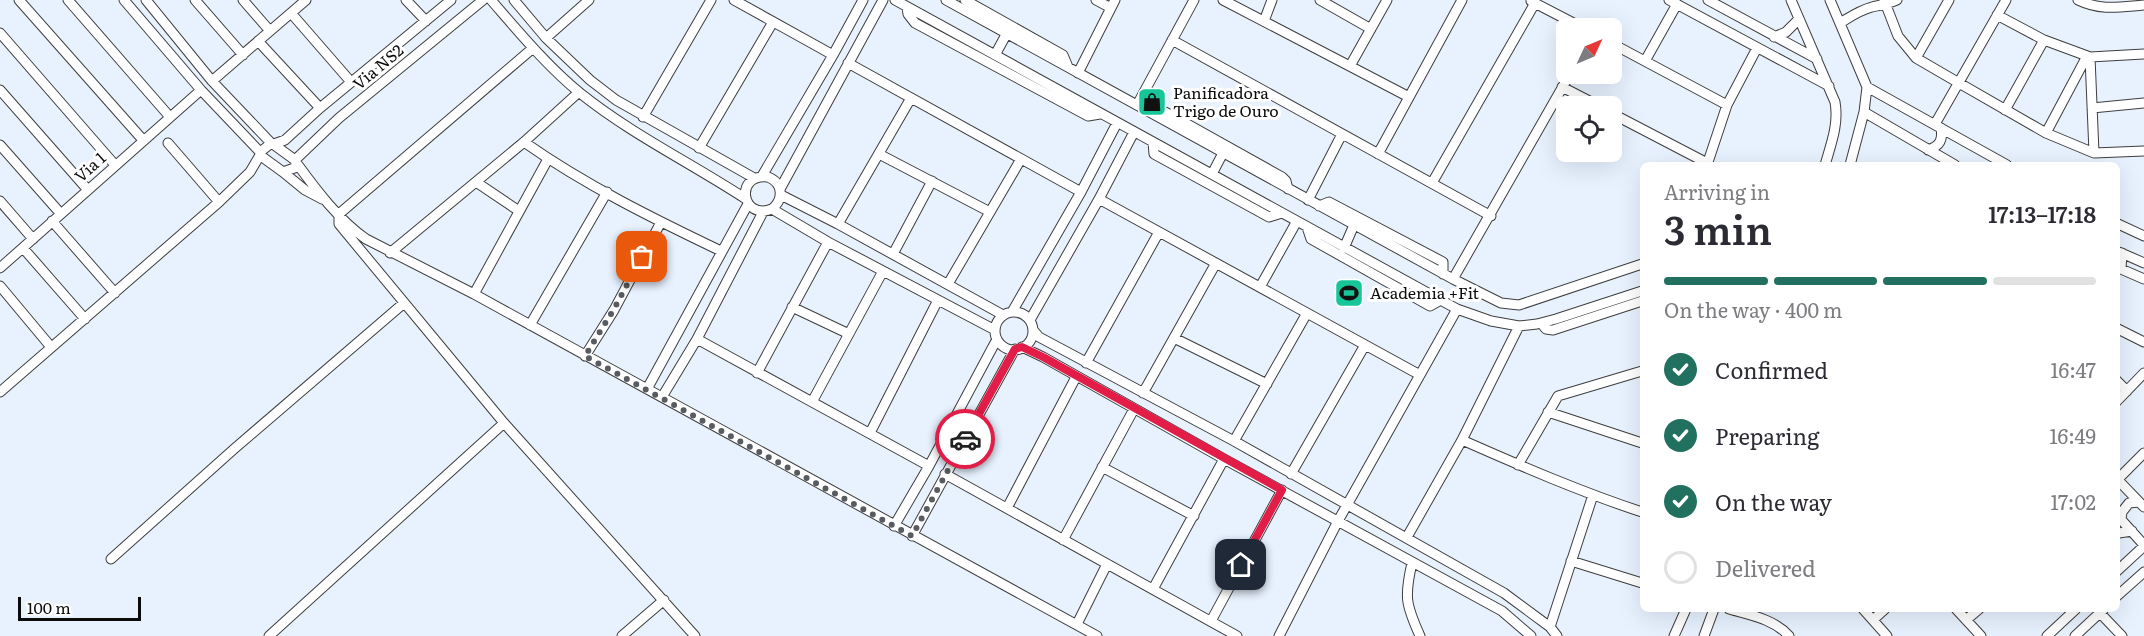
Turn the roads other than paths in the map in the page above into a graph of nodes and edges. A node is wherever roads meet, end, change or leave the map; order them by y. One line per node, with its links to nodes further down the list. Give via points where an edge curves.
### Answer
1 (20, 0): 103 (street)
2 (68, 0): 95 (street)
3 (124, 0): 81 (street)
4 (146, 0): 73 (street)
5 (195, 0): 62 (street)
6 (243, 0): 50 (street)
7 (306, 0): 40 (street)
8 (406, 0): 45 (street)
9 (451, 0): 45 (street, Via NS2)
10 (483, 0): 120 (street, Via NS2, via 339,118)
11 (491, 0): 58 (street)
12 (514, 0): 54 (street)
13 (589, 0): 54 (street)
14 (711, 0): 96 (street)
15 (734, 0): 47 (street)
16 (863, 0): 63 (street)
17 (883, 0): 69 (street)
18 (895, 0): 41 (street)
19 (965, 0): 71 (street, via 1063,55)
20 (1096, 0): 38 (street)
21 (1194, 0): 55 (street)
22 (1223, 0): 46 (street)
23 (1272, 0): 46 (street)
24 (1320, 0): 49 (street)
25 (1387, 0): 49 (street)
26 (1462, 0): 84 (street)
27 (1708, 0): 53 (street)
28 (1791, 0): 44 (street)
29 (1830, 0): 48 (street)
30 (1897, 0): 37 (street)
31 (1948, 0): 66 (street)
32 (2006, 0): 42 (street)
33 (2078, 0): 39 (street, via 2106,8)
34 (950, 1): 52 (street)
35 (1532, 1): 43 (street); 136 (street)
36 (1673, 2): 59 (street); 68 (street)
37 (1885, 3): 48 (street); 66 (street, via 1898,36)
38 (1113, 4): 72 (street)
39 (2144, 5)
40 (294, 7): 50 (street); 74 (street)
41 (907, 7): 64 (street); 93 (street, via 915,22 1088,116)
42 (1997, 15): 56 (street); 75 (street)
43 (1564, 18)
44 (1799, 19): 53 (street); 67 (street)
45 (426, 21): 74 (street, Via NS2)
46 (1264, 21): 70 (street)
47 (773, 22): 63 (street); 109 (street)
48 (1840, 23): 79 (street)
49 (1371, 29): 70 (street)
50 (270, 31): 57 (street)
51 (0, 33): 129 (street)
52 (1007, 33): 64 (street); 71 (street)
53 (1774, 37): 67 (street)
54 (546, 38): 96 (street, via 590,80)
55 (1173, 40): 87 (street); 102 (street)
56 (2044, 40): 65 (street); 91 (street)
57 (258, 41): 62 (street); 89 (street)
58 (533, 48): 82 (street); 154 (street)
59 (1757, 48): 77 (street); 88 (street)
60 (1622, 49): 68 (street)
61 (2144, 54): 65 (street)
62 (243, 55): 73 (street)
63 (833, 55): 133 (street)
64 (995, 55): 93 (street)
65 (2088, 57): 90 (street); 101 (street)
66 (1916, 58): 75 (street)
67 (1817, 59): 77 (street)
68 (1645, 61): 88 (street)
69 (848, 63): 85 (street); 140 (street)
70 (1350, 66): 84 (street)
71 (1068, 67): 72 (street)
72 (1078, 73): 87 (street)
73 (212, 81): 107 (street)
74 (351, 82): 89 (street, Via NS2)
75 (1959, 83): 91 (street); 99 (street)
76 (1564, 84): 78 (street)
77 (1829, 86): 123 (street, via 1837,116)
78 (1562, 87): 83 (street); 155 (street)
79 (1867, 87): 92 (street); 99 (street)
80 (0, 90): 138 (street)
81 (201, 90): 95 (street, Via 1); 112 (street)
82 (579, 92): 104 (street); 145 (street)
83 (1580, 96)
84 (1409, 97): 116 (street)
85 (911, 99): 115 (street); 119 (street)
86 (2144, 103): 90 (street)
87 (1137, 105): 94 (street)
88 (1727, 105): 122 (street)
89 (320, 108): 107 (street, Via NS2, via 285,140)
90 (2092, 108): 114 (street)
91 (2005, 110): 101 (street)
92 (1864, 112): 110 (street); 124 (street)
93 (1101, 114): 98 (street)
94 (1154, 114): 113 (street); 137 (street, via 1165,112 1181,120 1282,177)
95 (170, 117): 103 (street, Via 1)
96 (643, 117): 109 (street)
97 (1622, 119): 121 (street)
98 (1117, 123): 100 (street); 141 (street)
99 (1938, 126): 110 (street, via 1940,143); 127 (street)
100 (1134, 132): 105 (street); 142 (street)
101 (2046, 133): 114 (street)
102 (1342, 134): 116 (street); 143 (street)
103 (143, 140): 129 (street, Via 1)
104 (524, 142): 118 (street); 135 (street)
105 (1153, 142): 132 (street); 152 (street, via 1154,154 1269,217)
106 (168, 143): 146 (street)
107 (273, 144): 112 (street, Via NS2); 120 (street)
108 (0, 145): 153 (street)
109 (699, 148): 133 (street)
110 (1928, 150): 117 (street)
111 (2144, 151): 114 (street)
112 (260, 153): 128 (street); 130 (street)
113 (1223, 153): 132 (street); 137 (street)
114 (2094, 153)
115 (879, 154): 134 (street); 159 (street)
116 (1378, 154): 136 (street)
117 (1938, 156): 125 (street); 126 (street)
118 (548, 159): 139 (street); 149 (street)
119 (1021, 159): 141 (street); 151 (street)
120 (297, 162): 131 (street, Via NS2, via 294,169); 147 (street)
121 (1703, 162)
122 (1708, 162)
123 (1826, 162)
124 (1851, 162)
125 (1935, 162)
126 (1949, 162)
127 (2002, 162)
128 (271, 164): 130 (street); 131 (street)
129 (115, 165): 138 (street, Via 1)
130 (250, 172): 146 (street)
131 (283, 172): 147 (street)
132 (1212, 174): 152 (street)
133 (758, 177): 140 (street, via 773,179); 145 (street, via 746,187)
134 (932, 181): 151 (street); 172 (street)
135 (476, 182): 149 (street); 171 (street)
136 (1432, 183): 155 (street)
137 (1288, 189): 143 (street)
138 (88, 190): 153 (street, Via 1)
139 (607, 192): 158 (street); 198 (street)
140 (780, 192): 150 (street, via 780,200); 159 (street)
141 (1081, 192): 194 (street)
142 (1099, 199): 163 (street); 199 (street)
143 (1308, 200): 148 (street)
144 (0, 201): 165 (street)
145 (747, 201): 150 (street, via 752,208); 169 (street)
146 (219, 202): 186 (street)
147 (329, 203): 154 (street)
148 (1319, 206): 160 (street); 179 (street, via 1329,202 1443,262)
149 (519, 211): 187 (street)
150 (767, 211): 166 (street); 205 (street)
151 (990, 212): 182 (street)
152 (1282, 213): 157 (street)
153 (61, 214): 156 (street, Via 1)
154 (339, 214): 171 (street, via 350,228); 191 (street, via 342,229)
155 (1491, 216): 180 (street)
156 (52, 221): 165 (street, Via 1); 186 (street)
157 (1296, 221): 162 (street); 184 (street)
158 (662, 222): 169 (street); 210 (street)
159 (838, 224): 172 (street)
160 (1354, 225): 168 (street); 179 (street)
161 (2120, 225): 164 (street)
162 (1307, 227): 168 (street); 189 (street, via 1311,239 1430,306)
163 (1159, 232): 175 (street); 211 (street)
164 (2144, 236)
165 (33, 239): 167 (street, Via 1)
166 (828, 242): 178 (street); 192 (street)
167 (22, 248): 174 (street, Via 1); 196 (street)
168 (1344, 248): 189 (street)
169 (721, 251): 219 (street)
170 (2120, 252): 176 (street)
171 (390, 253): 187 (street)
172 (893, 254): 182 (street)
173 (2120, 260): 181 (street, via 2121,268)
174 (2, 262)
175 (1215, 263): 184 (street); 204 (street)
176 (2144, 263)
177 (1640, 265): 180 (street, via 1520,305 1501,303)
178 (883, 271): 188 (street); 202 (street)
179 (1443, 274): 180 (street)
180 (1453, 279)
181 (2144, 279)
182 (948, 284): 194 (street)
183 (0, 286): 208 (street)
184 (1260, 287): 195 (street)
185 (1640, 292): 197 (street)
186 (115, 293): 196 (street)
187 (474, 294): 198 (street)
188 (938, 300): 203 (street); 229 (street)
189 (1439, 301): 193 (street)
190 (1640, 302): 197 (street, via 1553,330)
191 (404, 303): 228 (street); 259 (street)
192 (792, 307): 202 (street); 213 (street)
193 (1457, 309): 200 (street); 215 (street)
194 (1008, 313): 199 (street, via 1022,314); 203 (street, via 996,324)
195 (1307, 313): 207 (street); 217 (street)
196 (85, 319): 208 (street)
197 (1541, 323): 200 (street)
198 (530, 325): 210 (street)
199 (1031, 325): 209 (street, via 1030,340); 211 (street, via 1039,337)
200 (1519, 326): 230 (street)
201 (2120, 330): 206 (street)
202 (849, 334): 225 (street)
203 (996, 335): 209 (street, via 1005,347); 236 (street)
204 (1174, 338): 217 (street); 222 (street)
205 (697, 339): 213 (street); 223 (street)
206 (2144, 342)
207 (1365, 345): 215 (street); 239 (street)
208 (51, 347): 221 (street)
209 (1019, 348): 216 (street); 238 (street)
210 (585, 356): 219 (street)
211 (1086, 363): 222 (street)
212 (1640, 372): 227 (street, via 1558,396)
213 (757, 373): 225 (street)
214 (2144, 373): 220 (street)
215 (1420, 375): 245 (street)
216 (1076, 377): 226 (street); 246 (street)
217 (1267, 384): 231 (street)
218 (2120, 384): 220 (street)
219 (647, 389): 223 (street)
220 (2127, 391): 224 (street)
221 (0, 392)
222 (1143, 393): 231 (street)
223 (662, 397): 252 (street)
224 (2120, 398)
225 (812, 402): 229 (street)
226 (1134, 409): 234 (street); 237 (street)
227 (1548, 412): 232 (street); 235 (street)
228 (504, 423): 268 (street); 285 (street)
229 (870, 433): 236 (street)
230 (1462, 440): 235 (street); 256 (street)
231 (1234, 441): 239 (street)
232 (1640, 442)
233 (2144, 453): 240 (street)
234 (1224, 459): 242 (street); 249 (street)
235 (1518, 465): 243 (street)
236 (929, 466): 252 (street)
237 (1102, 467): 249 (street); 257 (street)
238 (945, 474): 246 (street); 255 (street)
239 (1291, 474): 245 (street)
240 (2120, 476)
241 (2120, 482): 244 (street)
242 (1282, 490): 251 (street); 281 (street)
243 (1593, 495): 247 (street); 260 (street)
244 (2142, 504): 248 (street, via 2129,503)
245 (1347, 506): 251 (street); 256 (street)
246 (1007, 508): 257 (street)
247 (1640, 509)
248 (2120, 515)
249 (1194, 516): 266 (street)
250 (2120, 518): 253 (street)
251 (1338, 521): 261 (street); 290 (street)
252 (894, 526): 255 (street)
253 (2132, 531): 254 (street); 258 (street)
254 (2120, 533)
255 (912, 536): 282 (street)
256 (1407, 537): 283 (street, via 1504,593)
257 (1063, 540): 262 (street)
258 (2144, 545): 263 (street)
259 (111, 559)
260 (1570, 561): 265 (street); 283 (street)
261 (1412, 563): 291 (street, via 1406,588 1407,607); 292 (street, via 1502,611)
262 (1107, 564): 266 (street); 282 (street)
263 (2120, 568)
264 (2144, 572): 267 (street)
265 (1640, 582)
266 (1153, 589): 281 (street)
267 (2120, 593)
268 (664, 600): 286 (street); 287 (street)
269 (1685, 612): 294 (street)
270 (1713, 612): 295 (street)
271 (1738, 612): 284 (street, via 1767,621)
272 (1865, 612): 279 (street)
273 (1881, 612): 279 (street)
274 (1959, 612): 280 (street)
275 (1975, 612): 280 (street)
276 (2073, 612): 299 (street)
277 (2101, 612): 300 (street)
278 (2103, 612): 301 (street)
279 (1872, 620): 297 (street)
280 (1966, 620): 298 (street)
281 (1210, 621): 289 (street)
282 (1077, 624): 288 (street)
283 (1550, 627): 293 (street)
284 (1780, 632): 296 (street)
285 (269, 636)
286 (622, 636)
287 (695, 636)
288 (1097, 636)
289 (1237, 636)
290 (1278, 636)
291 (1420, 636)
292 (1531, 636)
293 (1557, 636)
294 (1674, 636)
295 (1704, 636)
296 (1789, 636)
297 (1887, 636)
298 (1981, 636)
299 (2047, 636)
300 (2075, 636)
301 (2122, 636)

